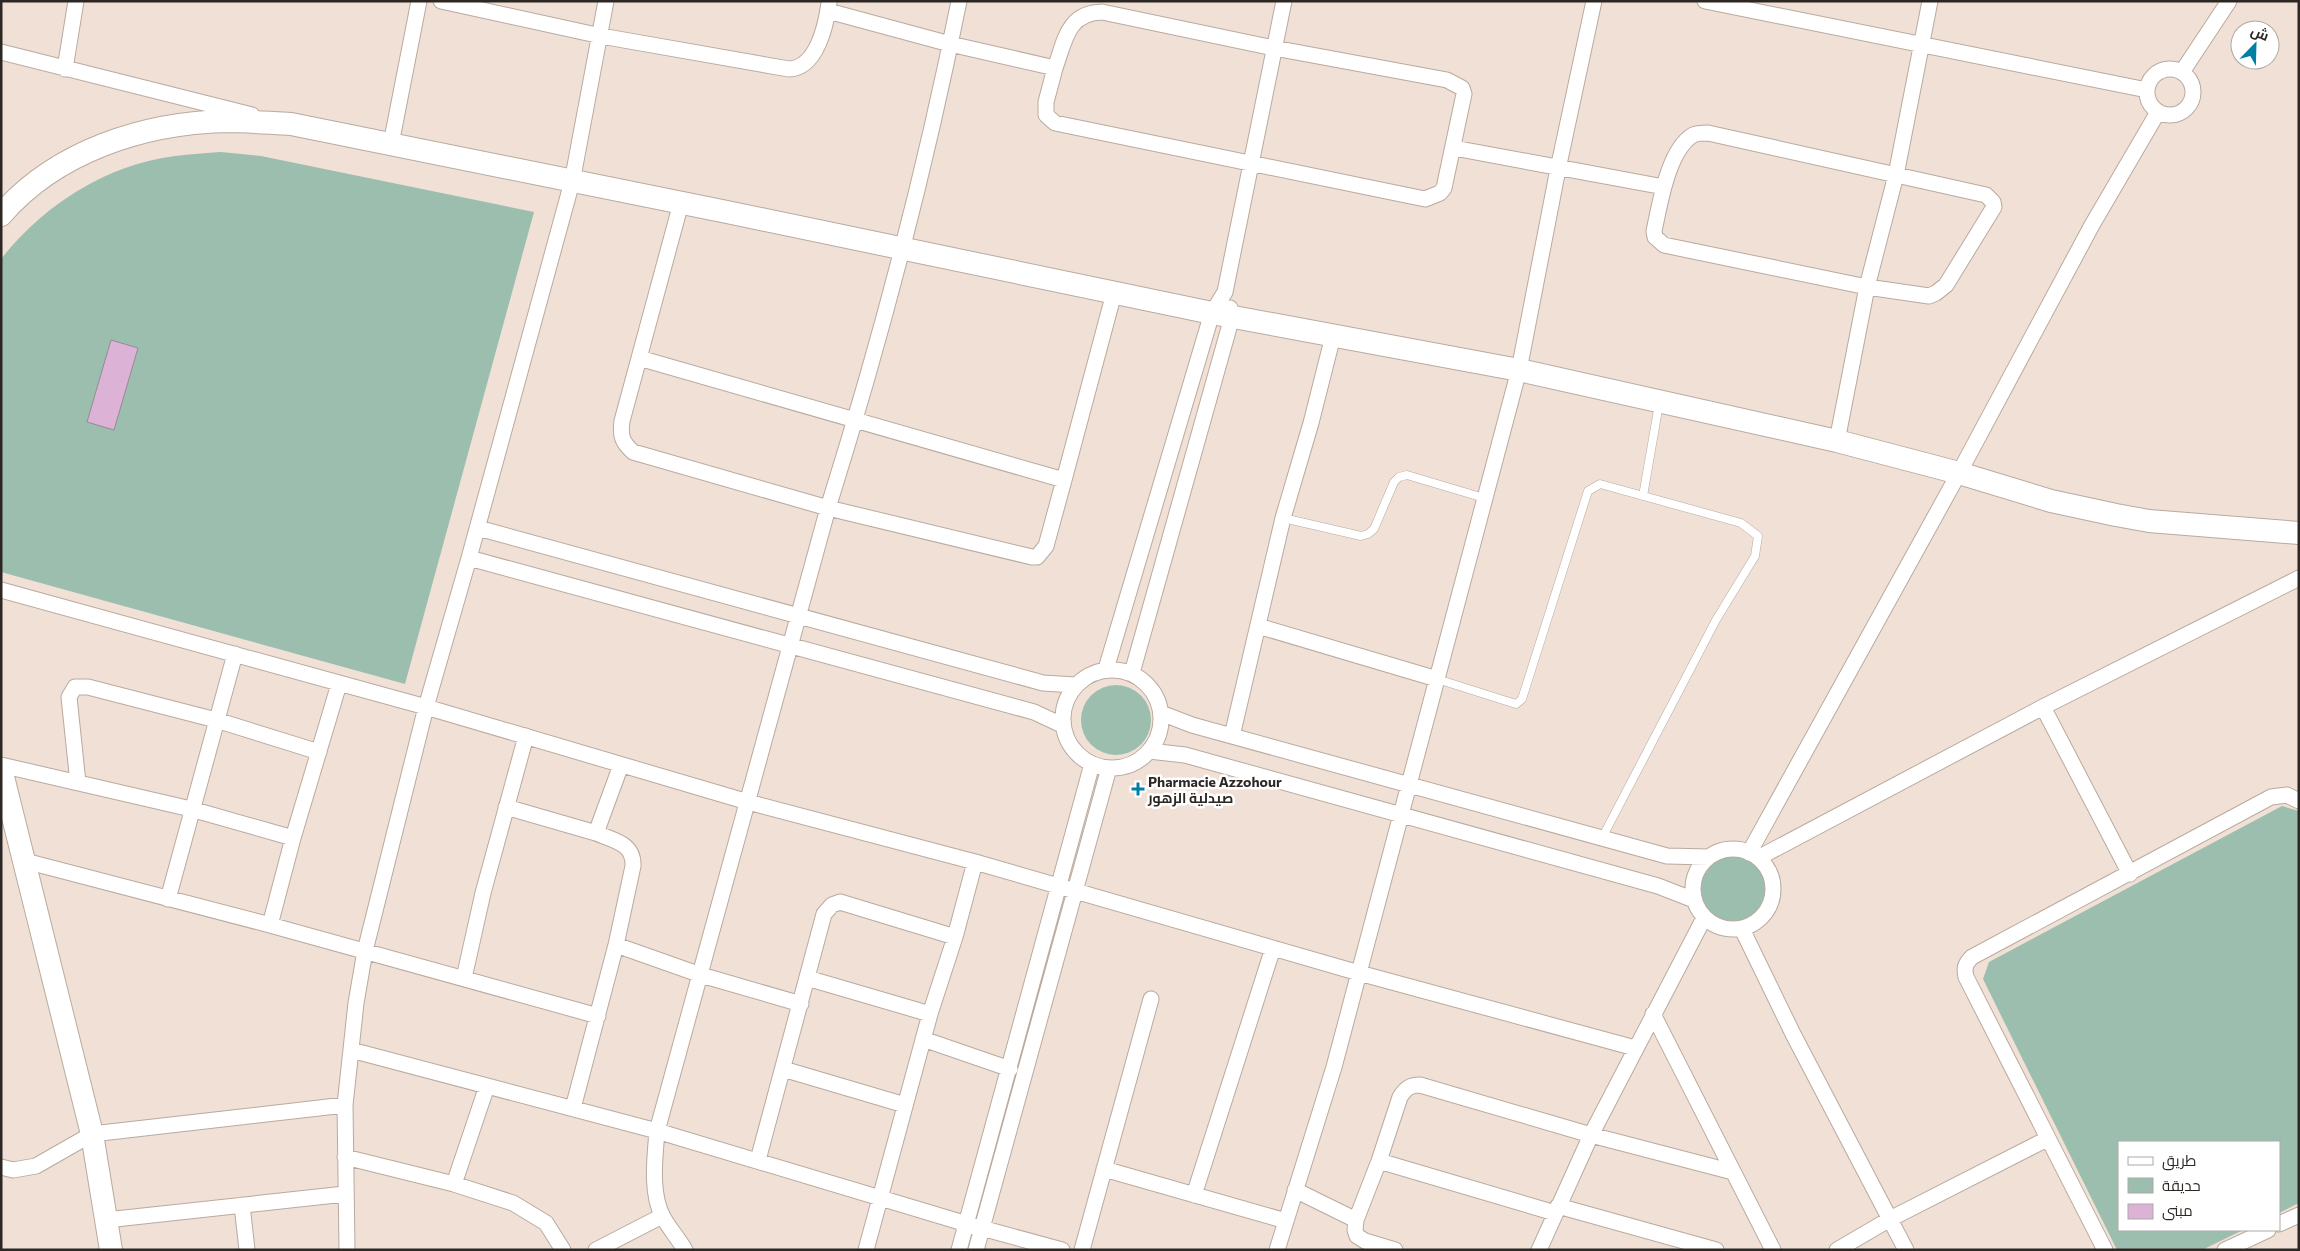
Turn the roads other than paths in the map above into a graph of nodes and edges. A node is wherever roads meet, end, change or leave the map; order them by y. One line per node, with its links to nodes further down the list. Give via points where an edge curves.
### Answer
1 (76, 1): 18 (street)
2 (419, 1): 23 (street)
3 (441, 1): 12 (street)
4 (606, 1): 12 (street)
5 (959, 1): 13 (street)
6 (1284, 1): 15 (street)
7 (1594, 1): 26 (street)
8 (1705, 1): 14 (street)
9 (1930, 1): 14 (street)
10 (2229, 1): 19 (street)
11 (828, 6): 12 (street, via 814,54 798,68); 13 (street)
12 (601, 36): 28 (street)
13 (950, 44): 17 (street); 32 (street)
14 (1921, 46): 20 (street); 27 (street)
15 (1274, 48): 17 (street, via 1102,12 1088,13 1072,23); 24 (street, via 1456,83 1464,94); 25 (street)
16 (1, 52): 18 (street)
17 (1055, 68): 25 (street, via 1046,115 1055,123)
18 (65, 69): 22 (street)
19 (2182, 72): 20 (street, via 2160,71 2149,82); 21 (street, via 2193,86 2190,104 2176,114)
20 (2147, 90): 21 (street, via 2148,98)
21 (2158, 112): 42 (street, via 2092,225)
22 (291, 124): 23 (main road); 31 (main road, via 226,121 161,127 112,142 72,157 14,200)
23 (391, 144): 28 (main road)
24 (1454, 148): 25 (street, via 1444,188 1425,199); 26 (street)
25 (1251, 164): 35 (street)
26 (1558, 169): 29 (street); 38 (street)
27 (1896, 175): 29 (street, via 1708,133 1694,134 1679,148); 33 (street); 33 (street, via 1986,195 1994,207 1942,290 1929,296)
28 (572, 182): 30 (main road); 48 (street)
29 (1664, 187): 33 (street, via 1654,231 1664,246)
30 (681, 203): 32 (main road); 37 (street)
31 (1, 215)
32 (901, 250): 34 (main road); 40 (street)
33 (1867, 287): 41 (street)
34 (1114, 293): 35 (main road); 43 (street)
35 (1222, 315): 36 (main road); 57 (street); 58 (street)
36 (1333, 336): 38 (main road); 47 (street)
37 (639, 358): 40 (street); 46 (street, via 620,433 623,442 633,452)
38 (1520, 370): 39 (main road); 45 (street)
39 (1660, 402): 41 (main road); 44 (lane)
40 (855, 421): 43 (street); 46 (street)
41 (1837, 441): 42 (main road)
42 (1959, 473): 49 (main road, via 2051,501 2116,515); 85 (street)
43 (1064, 480): 46 (street, via 1046,546 1037,557)
44 (1643, 496): 59 (lane, via 1600,484 1588,491 1522,699 1516,704); 84 (lane, via 1741,523 1758,536 1755,556 1716,620)
45 (1484, 498): 47 (lane, via 1407,475 1394,482 1374,529 1368,534 1361,536); 59 (street)
46 (828, 508): 53 (street)
47 (1283, 518): 54 (street)
48 (478, 528): 50 (street); 53 (street)
49 (2299, 533)
50 (470, 558): 55 (street); 62 (street)
51 (2299, 578): 63 (street)
52 (1, 590): 56 (street)
53 (799, 617): 55 (street); 61 (street, via 1043,683)
54 (1258, 626): 59 (street); 68 (street)
55 (790, 646): 66 (street, via 1034,712); 78 (street)
56 (235, 654): 60 (street); 65 (street)
57 (1106, 670): 58 (street); 61 (street)
58 (1132, 673): 64 (street, via 1146,683 1156,697)
59 (1437, 679): 76 (street)
60 (339, 684): 62 (street); 70 (street)
61 (1075, 685): 66 (street, via 1067,697)
62 (426, 707): 67 (street); 99 (street)
63 (2043, 707): 85 (street); 89 (street)
64 (1161, 713): 68 (street); 69 (street, via 1157,740)
65 (216, 720): 70 (street); 75 (street, via 88,687 75,687 68,697); 80 (street)
66 (1062, 725): 71 (street, via 1078,755)
67 (526, 736): 72 (street); 79 (street)
68 (1232, 736): 76 (street)
69 (1150, 751): 74 (street, via 1124,767); 81 (street, via 1185,755)
70 (319, 752): 83 (street)
71 (1092, 764): 74 (street); 90 (street)
72 (621, 765): 78 (street); 82 (street)
73 (1, 767): 75 (street); 87 (main road)
74 (1108, 768): 90 (street)
75 (78, 782): 80 (street)
76 (1408, 784): 81 (street); 84 (street)
77 (2299, 801): 89 (street, via 2286,795 2271,797)
78 (748, 802): 88 (street); 101 (street)
79 (506, 807): 82 (street); 102 (street)
80 (191, 809): 83 (street); 91 (street)
81 (1401, 813): 92 (street, via 1658,886); 100 (street)
82 (596, 833): 97 (street, via 623,844 634,856)
83 (293, 838): 94 (street)
84 (1602, 838): 86 (street, via 1666,856)
85 (1753, 855): 86 (street, via 1735,849); 95 (street, via 1766,867 1772,879 1773,892 1764,916)
86 (1708, 857): 92 (street, via 1695,876)
87 (25, 861): 91 (street); 119 (main road)
88 (975, 862): 90 (street); 96 (street)
89 (2130, 874): 121 (street, via 1972,957 1964,968)
90 (1067, 890): 98 (street); 113 (street); 143 (street)
91 (168, 898): 94 (street)
92 (1694, 900): 93 (street)
93 (1704, 918): 95 (street, via 1728,930); 107 (street)
94 (270, 925): 99 (street)
95 (1742, 929): 137 (street)
96 (955, 937): 103 (street, via 840,902 824,914); 106 (street)
97 (616, 945): 101 (street); 108 (street)
98 (1273, 948): 100 (street); 131 (street)
99 (365, 951): 102 (street); 111 (street)
100 (1359, 973): 110 (street); 129 (street, via 1334,1067)
101 (701, 975): 105 (street); 118 (street)
102 (464, 978): 108 (street)
103 (807, 978): 105 (street); 106 (street)
104 (1152, 999): 126 (street)
105 (801, 1004): 112 (street)
106 (930, 1014): 109 (street)
107 (1654, 1014): 110 (street); 127 (street)
108 (598, 1016): 117 (street)
109 (923, 1039): 113 (street); 116 (street)
110 (1635, 1048): 120 (street)
111 (351, 1050): 114 (street); 115 (street)
112 (783, 1069): 116 (street); 123 (street)
113 (1010, 1069): 141 (street)
114 (487, 1086): 117 (street); 128 (street)
115 (345, 1105): 119 (street); 122 (street)
116 (905, 1105): 132 (street)
117 (572, 1108): 118 (street)
118 (657, 1131): 123 (street); 136 (street, via 657,1201)
119 (92, 1134): 125 (street, via 36,1166 13,1170); 138 (main road)
120 (1591, 1135): 124 (street, via 1420,1085 1411,1086 1400,1096); 127 (street); 134 (street)
121 (2047, 1139): 137 (street); 163 (street)
122 (345, 1157): 128 (street); 130 (street)
123 (758, 1160): 132 (street)
124 (1379, 1161): 134 (street); 139 (street)
125 (1, 1167)
126 (1104, 1169): 131 (street); 155 (street)
127 (1733, 1172): 160 (street)
128 (454, 1184): 148 (street, via 513,1203 535,1214 546,1223)
129 (1295, 1190): 139 (street); 140 (street)
130 (346, 1194): 133 (street); 147 (street)
131 (1194, 1195): 140 (street)
132 (882, 1198): 141 (street); 151 (street)
133 (242, 1205): 138 (street); 146 (street)
134 (1557, 1209): 158 (street); 159 (street)
135 (2299, 1215): 142 (street)
136 (662, 1216): 149 (street); 150 (street)
137 (1890, 1219): 161 (street); 162 (street)
138 (106, 1220): 145 (main road)
139 (1356, 1220): 157 (street, via 1354,1230 1357,1236)
140 (1286, 1221): 156 (street)
141 (967, 1224): 143 (street); 152 (street)
142 (2280, 1224)
143 (983, 1228): 153 (street); 154 (street)
144 (2266, 1231): 164 (street)
145 (111, 1250)
146 (247, 1250)
147 (347, 1250)
148 (563, 1250)
149 (596, 1250)
150 (685, 1250)
151 (866, 1250)
152 (959, 1250)
153 (976, 1250)
154 (1062, 1250)
155 (1082, 1250)
156 (1278, 1250)
157 (1395, 1250)
158 (1539, 1250)
159 (1716, 1250)
160 (1773, 1250)
161 (1838, 1250)
162 (1906, 1250)
163 (2105, 1250)
164 (2225, 1250)

